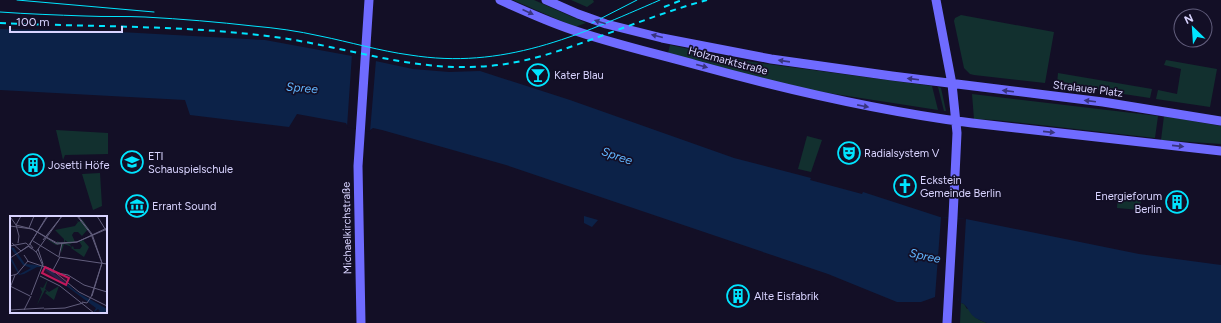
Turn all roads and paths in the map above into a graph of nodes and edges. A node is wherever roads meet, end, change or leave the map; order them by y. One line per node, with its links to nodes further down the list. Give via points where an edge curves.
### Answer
1 (369, 0): 9 (main road, Michaelkirchstraße, via 358,166)
2 (500, 0): 6 (main road, Holzmarktstraße, one-way to 6, via 569,29 756,81 843,102)
3 (546, 0): 5 (main road, Holzmarktstraße, one-way to 3, via 704,47 606,24)
4 (936, 0): 5 (main road)
5 (952, 84): 6 (main road); 7 (main road, Stralauer Platz, one-way to 5, via 1110,103)
6 (956, 121): 8 (main road, one-way to 8); 10 (main road)
7 (1221, 121)
8 (1221, 151)
9 (361, 323)
10 (947, 323)

